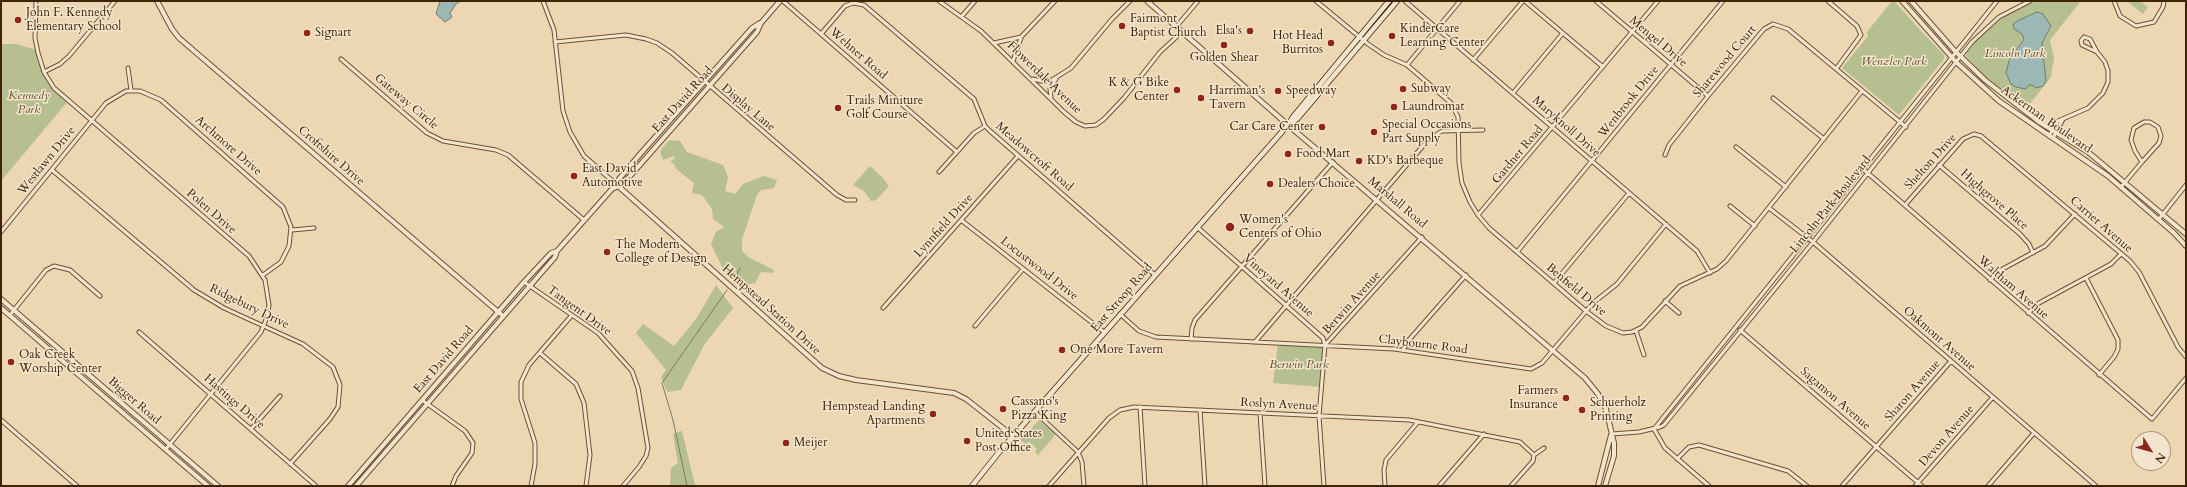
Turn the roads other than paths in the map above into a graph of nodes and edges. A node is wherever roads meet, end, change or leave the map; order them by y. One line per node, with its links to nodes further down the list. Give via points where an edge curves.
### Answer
1 (36, 1): 56 (street, Polen Drive, via 35,40)
2 (114, 1): 56 (street, via 69,56)
3 (157, 1): 142 (street, Croftshire Drive, via 179,38)
4 (542, 1): 41 (street, Hempstead Station Drive, via 552,21)
5 (782, 1): 31 (street, East David Road); 37 (street, Wehner Road)
6 (939, 1): 30 (street, Flowerdale Avenue)
7 (975, 1): 30 (street)
8 (1055, 1): 38 (street)
9 (1130, 1): 58 (street, via 1078,61)
10 (1147, 1): 32 (street, Marshall Road)
11 (1198, 1): 32 (street)
12 (1316, 1): 29 (street, Benfield Drive)
13 (1324, 1): 29 (street)
14 (1389, 1): 39 (main road, East Stroop Road)
15 (1397, 1): 40 (main road, East Stroop Road)
16 (1405, 1): 33 (street, Maryknoll Drive)
17 (1460, 1): 33 (street)
18 (1524, 1): 36 (street); 48 (street)
19 (1596, 1): 34 (street, Mengel Drive)
20 (1658, 1): 34 (street, Gardner Road)
21 (1723, 1): 51 (street, Wenbrook Drive)
22 (1828, 1): 55 (street, via 1857,26 1861,35)
23 (1902, 1): 45 (street, Ackerman Boulevard)
24 (1911, 1): 43 (street, Ackerman Boulevard)
25 (1997, 1): 43 (street, Lincoln Park Boulevard)
26 (2030, 1): 46 (street, Lincoln Park Boulevard, via 2009,11 1988,26)
27 (2114, 1): 28 (street, via 2120,16 2136,26 2154,22)
28 (2164, 1)
29 (1321, 5): 39 (street, Benfield Drive)
30 (962, 16): 42 (street, Flowerdale Avenue)
31 (761, 23): 59 (street, East David Road, via 752,28); 60 (street, East David Road, via 757,32)
32 (1176, 27): 35 (street, Marshall Road)
33 (1437, 29): 48 (street, Maryknoll Drive); 52 (street)
34 (1632, 31): 51 (street, Mengel Drive); 53 (street, Gardner Road)
35 (1182, 32): 65 (street, Flowerdale Avenue, via 1160,52 1115,109 1096,125 1085,126 1076,122); 69 (street, Marshall Road)
36 (1563, 33): 53 (street); 63 (street)
37 (820, 34): 70 (street, Meadowcroft Road, via 845,6 853,3 864,5 970,96 979,109); 80 (street, Wehner Road)
38 (1021, 37): 42 (street); 49 (street)
39 (1360, 37): 40 (street, Benfield Drive); 69 (main road, East Stroop Road)
40 (1364, 41): 52 (street, Benfield Drive, via 1384,55); 69 (main road, East Stroop Road, via 1297,119)
41 (555, 42): 59 (street, Display Lane, via 614,35 646,39 668,50); 92 (street, Hempstead Station Drive, via 562,111 570,132 584,156)
42 (994, 43): 49 (street, Flowerdale Avenue)
43 (1956, 52): 45 (street, Lincoln Park Boulevard); 46 (street, Ackerman Boulevard)
44 (2097, 52): 44 (street, via 2090,39 2086,36 2082,38 2083,46); 75 (street, via 2107,68 2109,77 2106,87 2100,98 2088,108 2063,119)
45 (1952, 57): 50 (street, Ackerman Boulevard); 68 (street, Lincoln Park Boulevard)
46 (1961, 57): 50 (street, Lincoln Park Boulevard); 75 (street, Ackerman Boulevard, via 2000,93)
47 (341, 59): 105 (street, Gateway Circle, via 427,133 446,142 496,150 508,155)
48 (1473, 60): 63 (street, Maryknoll Drive)
49 (1012, 61): 57 (street, Flowerdale Avenue)
50 (1956, 62): 71 (street, Lincoln Park Boulevard); 77 (street, Ackerman Boulevard, via 1999,101)
51 (1671, 64): 64 (street, Mengel Drive); 83 (street, Wenbrook Drive)
52 (1407, 65): 73 (street, Benfield Drive, via 1451,103 1458,117)
53 (1603, 67): 72 (street, Gardner Road)
54 (128, 68): 61 (street)
55 (1836, 69): 62 (street, Sharewood Court); 64 (street, Sharewood Court, via 1788,28 1773,24 1764,29)
56 (44, 72): 67 (street, Polen Drive, via 60,94)
57 (1030, 77): 58 (street, via 1041,81); 65 (street, Flowerdale Avenue)
58 (1056, 79): 65 (street, via 1050,89)
59 (704, 82): 60 (street, Display Lane); 92 (street, East David Road, via 619,179)
60 (709, 86): 92 (street, East David Road, via 623,184); 97 (street, Display Lane, via 837,195 846,200)
61 (131, 90): 67 (street, via 110,99); 112 (street, Archmore Drive, via 157,98 256,182 283,207)
62 (1862, 91): 68 (street, Sharewood Court); 78 (street)
63 (1513, 93): 72 (street, Maryknoll Drive)
64 (1708, 96): 81 (street, Sharewood Court, via 1669,145)
65 (1052, 98)
66 (1773, 98): 78 (street)
67 (92, 120): 88 (street, Westlawn Drive); 126 (street, Polen Drive, via 249,256)
68 (1900, 122): 71 (street, Sharewood Court); 87 (street, Lincoln Park Boulevard)
69 (1288, 125): 84 (street, Marshall Road); 111 (main road, East Stroop Road)
70 (985, 126): 80 (street, via 977,130); 82 (street, Meadowcroft Road)
71 (1906, 127): 90 (street, Lincoln Park Boulevard)
72 (1552, 128): 83 (street, Maryknoll Drive); 104 (street, Gardner Road)
73 (1459, 130): 74 (street); 98 (street, via 1442,131 1433,135); 104 (street, Benfield Drive, via 1462,183)
74 (1483, 130)
75 (2054, 131): 77 (street); 91 (street, Ackerman Boulevard, via 2088,152)
76 (1974, 134): 86 (street, Shelton Drive, via 1963,139); 102 (street, Carrier Avenue, via 1984,137)
77 (2051, 137): 95 (street, Ackerman Boulevard, via 2098,168)
78 (1824, 139): 94 (street)
79 (1736, 147): 94 (street)
80 (957, 152): 89 (street)
81 (1665, 155)
82 (1018, 156): 106 (street, Lynnfield Drive); 127 (street, Meadowcroft Road)
83 (1592, 161): 96 (street, Maryknoll Drive); 120 (street, Wenbrook Drive)
84 (1333, 162): 98 (street, Marshall Road); 123 (street)
85 (2142, 162): 85 (street, via 2159,143 2161,136 2158,127 2147,122 2137,124 2131,134 2132,147); 91 (street)
86 (1939, 165): 99 (street, Shelton Drive); 121 (street, Highgrove Place, via 2020,234)
87 (1863, 169): 90 (street, Waltham Avenue); 116 (street, Lincoln Park Boulevard)
88 (52, 170): 113 (street, Westlawn Drive); 149 (street, Ridgebury Drive, via 194,290 224,308)
89 (939, 172)
90 (1868, 173): 99 (street, Waltham Avenue); 117 (street, Lincoln Park Boulevard)
91 (2125, 182): 95 (street); 103 (street, Ackerman Boulevard)
92 (617, 185): 105 (street, East David Road); 184 (street, Hempstead Station Drive, via 822,368 856,380 954,393 966,399)
93 (2186, 185): 103 (street)
94 (1786, 187): 101 (street)
95 (2121, 187): 107 (street, Ackerman Boulevard)
96 (1629, 193): 108 (street, Maryknoll Drive); 132 (street)
97 (855, 200)
98 (1378, 200): 115 (street, Marshall Road); 137 (street)
99 (1905, 205): 130 (street, Waltham Avenue)
100 (1730, 206): 109 (street)
101 (1769, 208): 109 (street); 116 (street, Oakmont Avenue)
102 (2075, 214): 121 (street, via 2051,241); 122 (street, Carrier Avenue)
103 (2164, 214): 107 (street); 114 (street, Ackerman Boulevard)
104 (1478, 215): 120 (street, Benfield Drive)
105 (584, 220): 119 (street, East David Road)
106 (961, 220): 124 (street, Locustwood Drive); 139 (street, Lynnfield Drive)
107 (2159, 220): 118 (street, Ackerman Boulevard)
108 (1666, 224): 125 (street, Maryknoll Drive, via 1697,251); 141 (street, Claybourne Road, via 1617,284 1597,298)
109 (1755, 226): 125 (street, via 1726,261)
110 (314, 228): 112 (street)
111 (1197, 228): 123 (street, Vineyard Avenue); 127 (main road, East Stroop Road)
112 (292, 230): 126 (street, via 290,246 284,257)
113 (1, 232)
114 (2186, 234)
115 (1422, 237): 128 (street, Marshall Road); 158 (street, Berwin Avenue)
116 (1808, 238): 117 (street, Oakmont Avenue); 151 (street, Lincoln Park Boulevard)
117 (1813, 242): 152 (street, Lincoln Park Boulevard); 164 (street, Oakmont Avenue)
118 (2186, 246)
119 (557, 251): 131 (street, East David Road, via 551,253); 133 (street, East David Road, via 555,257)
120 (1517, 252): 132 (street, Benfield Drive)
121 (2033, 253): 130 (street, via 1999,271)
122 (2121, 254): 129 (street, via 2111,264); 163 (street, Carrier Avenue, via 2139,272 2178,347)
123 (1242, 267): 137 (street, Vineyard Avenue); 156 (street, via 1196,320)
124 (1023, 268): 150 (street); 155 (street, Locustwood Drive)
125 (1710, 273): 136 (street, via 1685,282)
126 (263, 275): 149 (street, Polen Drive, via 268,305)
127 (1155, 275): 145 (main road, East Stroop Road)
128 (1466, 275): 159 (street); 160 (street, Marshall Road)
129 (2086, 278): 144 (street, via 2038,303); 165 (street, via 2118,340 2114,357)
130 (1990, 280): 144 (street, Waltham Avenue)
131 (524, 282): 133 (street, Tangent Drive); 142 (street, East David Road)
132 (1554, 283): 141 (street, Benfield Drive)
133 (529, 286): 147 (street, Tangent Drive); 148 (street, East David Road)
134 (100, 296): 140 (street, via 70,270 54,266 46,270)
135 (1, 299): 140 (street, Bigger Road)
136 (1665, 301): 143 (street); 153 (street, via 1646,324)
137 (1286, 305): 157 (street); 158 (street, Vineyard Avenue, via 1322,335)
138 (1, 308): 146 (street, Bigger Road)
139 (883, 308)
140 (14, 310): 146 (street); 185 (street, Bigger Road)
141 (1586, 311): 153 (street, Benfield Drive, via 1618,332); 160 (street, Claybourne Road)
142 (498, 312): 148 (street, Croftshire Drive); 170 (street, East David Road)
143 (1679, 313)
144 (2028, 313): 165 (street, Waltham Avenue)
145 (1120, 314): 155 (main road, East Stroop Road); 156 (street, Claybourne Road, via 1145,334)
146 (10, 315): 188 (street, Bigger Road)
147 (572, 315): 161 (street); 204 (street, Tangent Drive, via 605,339 628,366 636,383 648,448 639,467)
148 (503, 316): 171 (street, East David Road)
149 (264, 326): 167 (street, Polen Drive); 192 (street, Ridgebury Drive, via 303,344 325,359 336,372 340,385 336,410)
150 (975, 326)
151 (1736, 327): 152 (street, Sagamon Avenue); 180 (street, Lincoln Park Boulevard)
152 (1740, 330): 180 (street, Lincoln Park Boulevard, via 1670,418); 186 (street, Sagamon Avenue)
153 (1636, 331): 162 (street)
154 (139, 332): 167 (street, Hastings Drive)
155 (1104, 332): 174 (main road, East Stroop Road)
156 (1191, 339): 157 (street, Claybourne Road)
157 (1255, 342): 158 (street, Claybourne Road)
158 (1325, 345): 159 (street, Claybourne Road); 176 (street, Berwin Avenue)
159 (1403, 350): 160 (street, Claybourne Road, via 1531,369 1542,363)
160 (1554, 350): 183 (street, Marshall Road, via 1585,378 1598,394 1609,418)
161 (540, 352): 202 (street, via 526,370 520,387 535,443); 203 (street, via 576,384 584,403 590,455)
162 (1644, 355)
163 (2186, 357)
164 (1951, 361): 169 (street, Oakmont Avenue); 186 (street, Sharon Avenue)
165 (2099, 374): 166 (street, Waltham Avenue, via 2152,419)
166 (2186, 378)
167 (211, 394): 179 (street, Hastings Drive); 185 (street, Polen Drive)
168 (280, 396): 179 (street)
169 (1993, 397): 181 (street, Oakmont Avenue); 193 (street, Devon Avenue)
170 (422, 400): 171 (street); 199 (street, East David Road)
171 (427, 404): 200 (street, East David Road); 201 (street, via 465,430 473,443 472,453)
172 (1140, 407): 173 (street, Roslyn Avenue); 189 (street, Roslyn Avenue, via 1126,408 1115,413); 208 (street)
173 (1200, 410): 175 (street, Roslyn Avenue); 209 (street)
174 (1035, 412): 184 (main road, East Stroop Road); 189 (street)
175 (1260, 413): 176 (street, Roslyn Avenue); 210 (street)
176 (1320, 416): 178 (street, Roslyn Avenue); 211 (street, Berwin Avenue)
177 (1, 420): 194 (street)
178 (1418, 422): 182 (street, Roslyn Avenue); 212 (street, via 1386,460)
179 (251, 429): 192 (street, Hastings Drive)
180 (1654, 429): 183 (street, Lincoln Park Boulevard); 191 (street, via 1665,448)
181 (2034, 433): 222 (street); 223 (street, Oakmont Avenue)
182 (1484, 434): 190 (street, Roslyn Avenue, via 1520,442); 213 (street)
183 (1612, 434): 215 (street, Marshall Road); 216 (street, Marshall Road, via 1614,456)
184 (1013, 436): 205 (main road, East Stroop Road)
185 (169, 444): 188 (street, Polen Drive); 197 (street, Bigger Road)
186 (1876, 447): 193 (street, Sagamon Avenue); 219 (street, Sharon Avenue)
187 (1544, 448): 190 (street)
188 (166, 449): 196 (street, Bigger Road)
189 (1078, 452): 206 (street, Roslyn Avenue); 207 (street, via 1082,462)
190 (1534, 455): 214 (street, via 1533,461)
191 (1677, 459): 217 (street); 218 (street, via 1689,447 1699,445 1788,471)
192 (290, 464): 198 (street, Hastings Drive)
193 (1918, 483): 220 (street, Devon Avenue); 221 (street, Sagamon Avenue)
194 (72, 484): 195 (street)
195 (77, 486)
196 (208, 486)
197 (218, 486)
198 (316, 486)
199 (348, 486)
200 (356, 486)
201 (452, 486)
202 (531, 486)
203 (586, 486)
204 (623, 486)
205 (972, 486)
206 (1049, 486)
207 (1084, 486)
208 (1145, 486)
209 (1205, 486)
210 (1265, 486)
211 (1324, 486)
212 (1385, 486)
213 (1439, 486)
214 (1511, 486)
215 (1598, 486)
216 (1605, 486)
217 (1709, 486)
218 (1807, 486)
219 (1842, 486)
220 (1915, 486)
221 (1922, 486)
222 (1988, 486)
223 (2096, 486)

